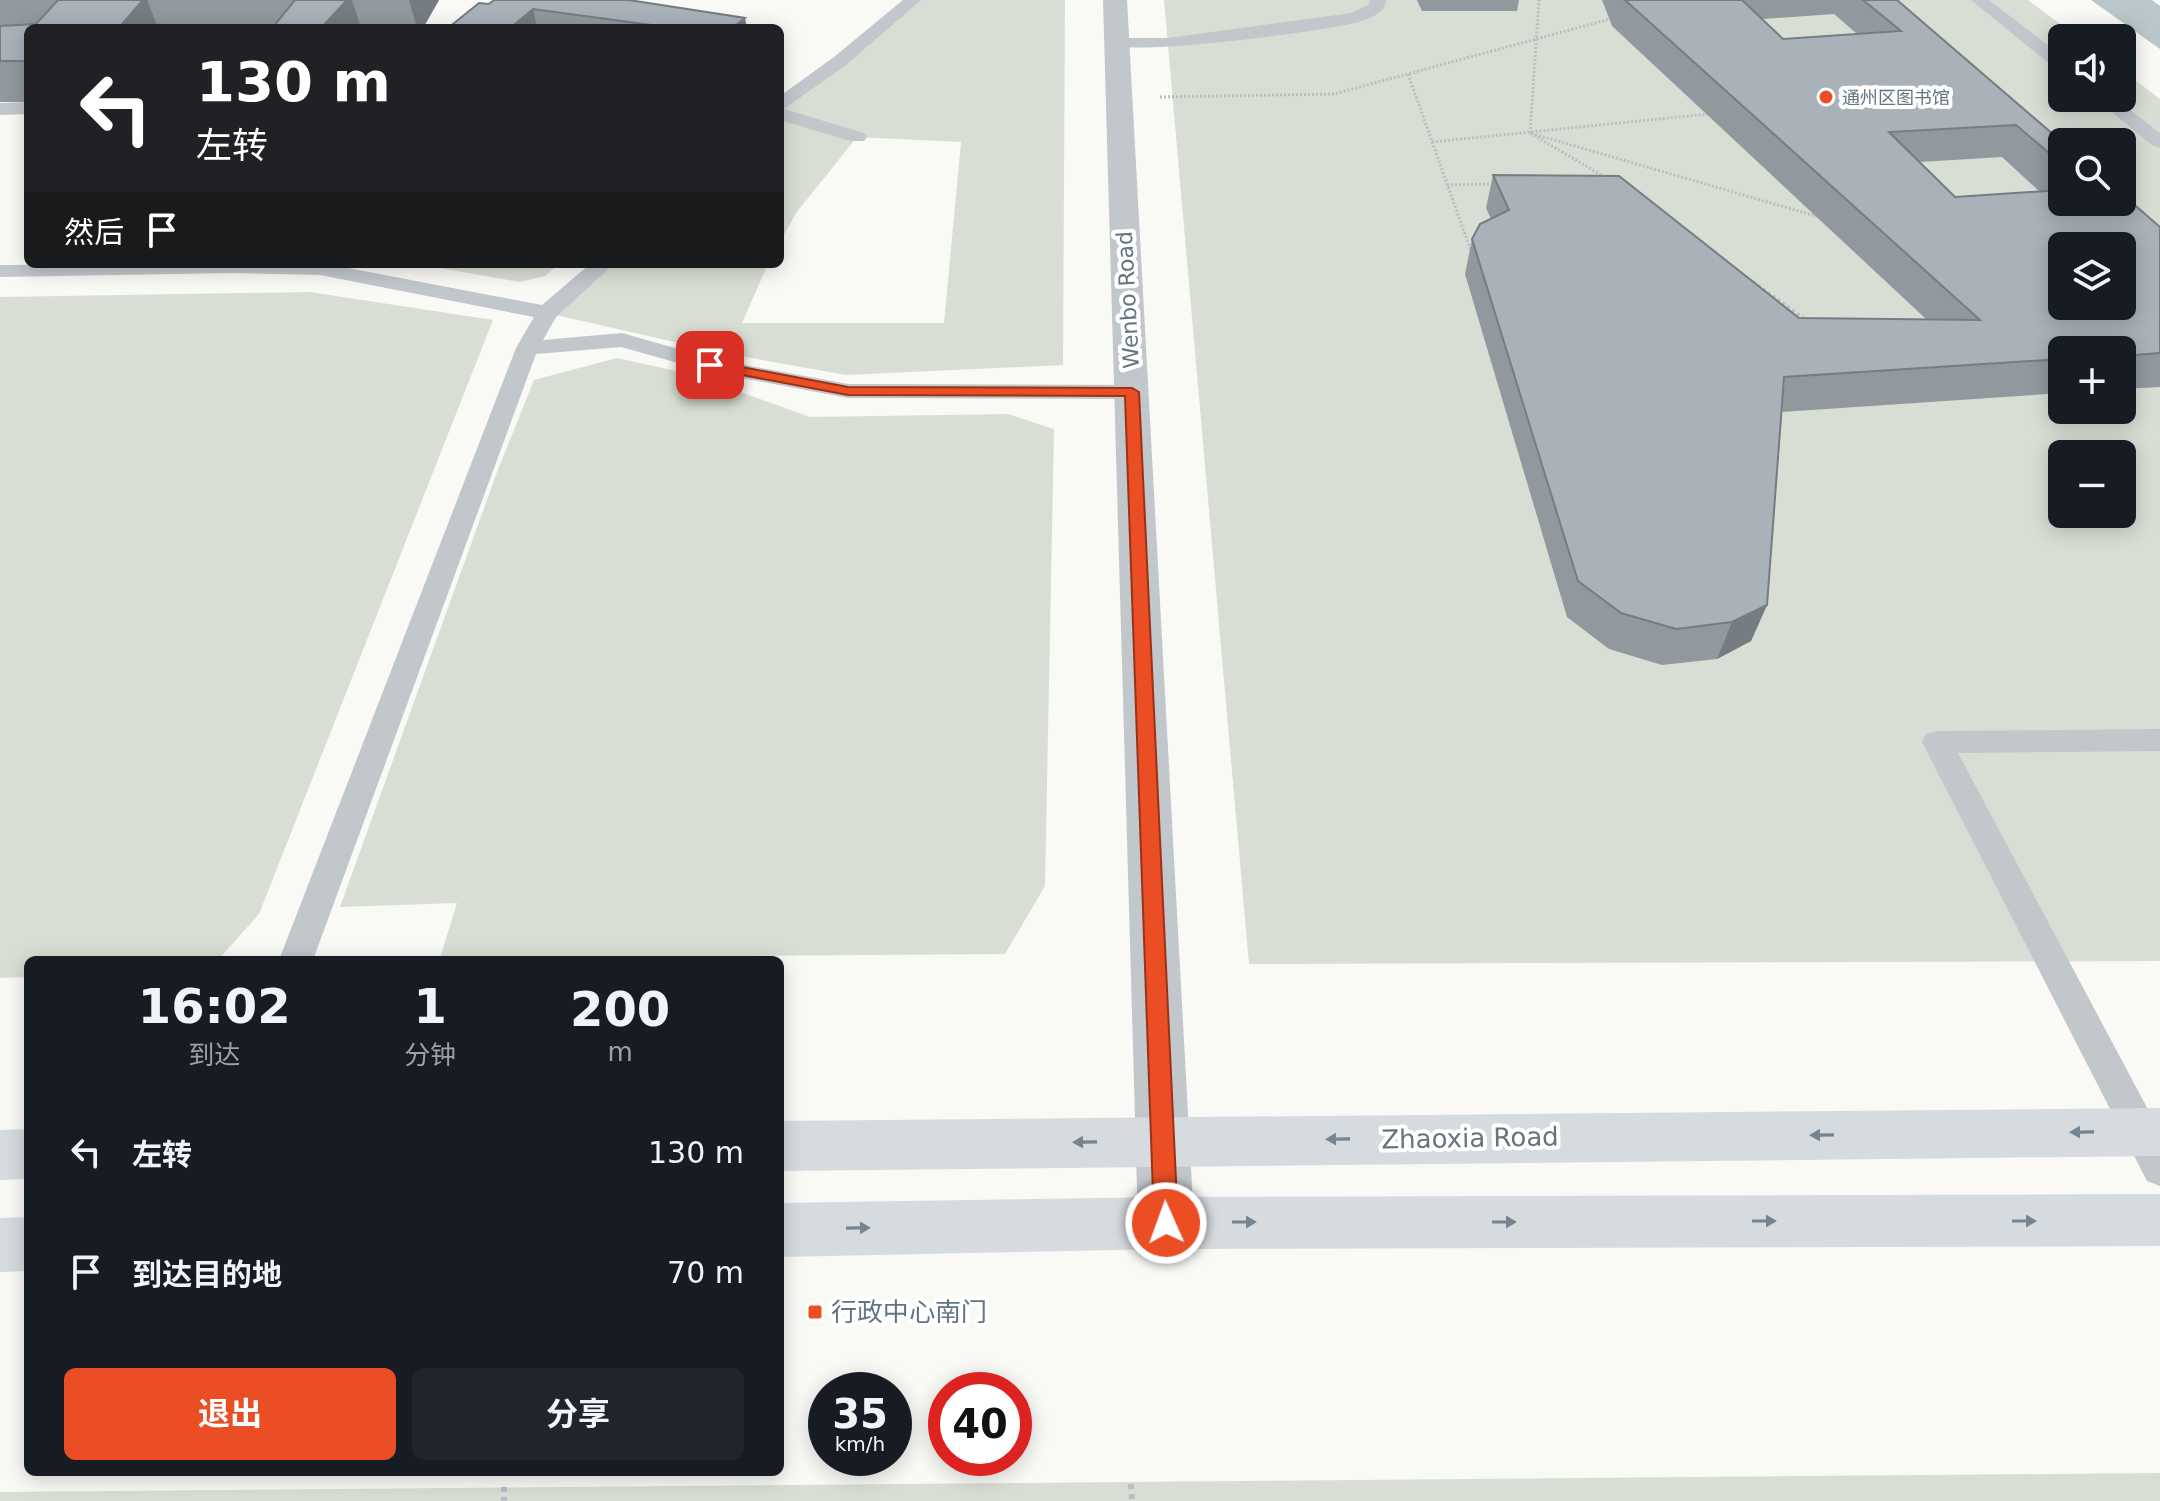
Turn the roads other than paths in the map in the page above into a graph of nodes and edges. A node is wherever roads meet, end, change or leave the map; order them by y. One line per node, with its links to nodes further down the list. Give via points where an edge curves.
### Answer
1 (913, 0): 7 (lane)
2 (1115, 0): 5 (street, Wenbo Road)
3 (1378, 0): 5 (lane, via 1376,8 1355,18 1168,43)
4 (1979, 0): 6 (lane)
5 (1117, 43): 20 (street, Wenbo Road)
6 (2048, 54)
7 (784, 102)
8 (24, 108): 9 (lane)
9 (0, 109)
10 (2122, 112): 13 (lane)
11 (784, 115): 12 (lane)
12 (857, 137)
13 (2160, 142)
14 (117, 268): 17 (lane)
15 (326, 268): 18 (lane)
16 (598, 268): 18 (lane)
17 (0, 271)
18 (547, 313): 19 (lane)
19 (527, 348): 20 (lane, via 622,340 710,365 848,391); 22 (lane)
20 (1132, 392): 24 (street, Wenbo Road)
21 (2160, 740): 28 (lane, via 1937,742)
22 (298, 956)
23 (2160, 1132): 24 (main road, Zhaoxia Road, one-way to 24)
24 (1163, 1141): 25 (main road, Zhaoxia Road, one-way to 25); 30 (street, Wenbo Road)
25 (784, 1146)
26 (24, 1154): 27 (main road)
27 (0, 1155)
28 (2160, 1169)
29 (2160, 1220): 30 (main road, one-way to 29)
30 (1166, 1223): 31 (main road, one-way to 30)
31 (784, 1230)
32 (24, 1244): 33 (main road)
33 (0, 1245)

